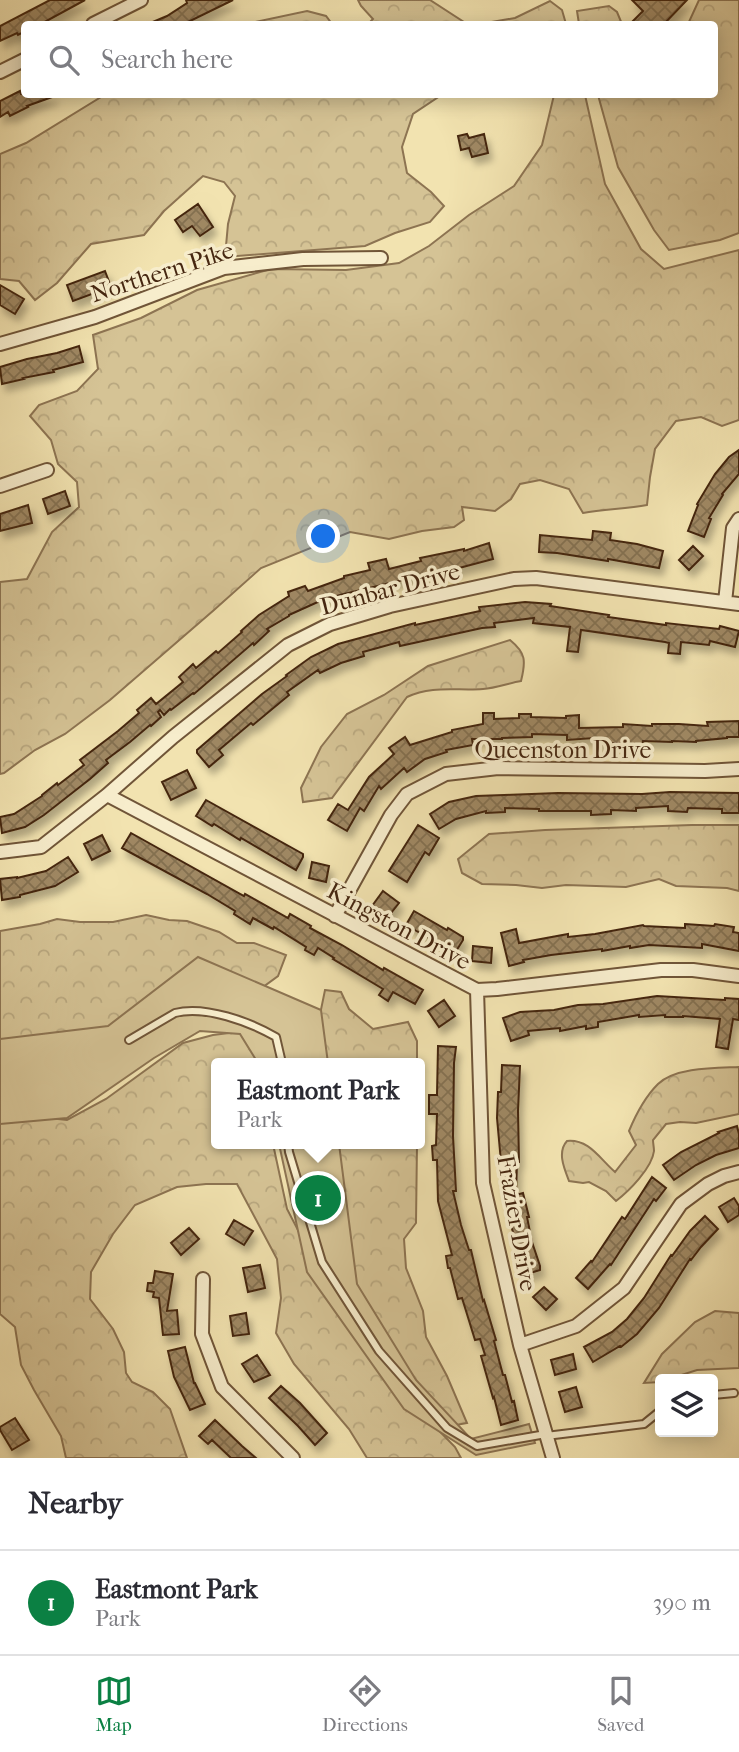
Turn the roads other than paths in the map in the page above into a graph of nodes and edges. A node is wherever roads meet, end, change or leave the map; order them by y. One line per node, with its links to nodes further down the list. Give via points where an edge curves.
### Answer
1 (141, 0): 2 (street)
2 (99, 21)
3 (21, 62): 4 (street)
4 (0, 72)
5 (381, 258): 6 (street, Northern Pike, via 303,259 224,268 95,317)
6 (0, 344)
7 (47, 470): 8 (street)
8 (0, 486)
9 (739, 519): 10 (street, via 733,528)
10 (725, 602): 11 (street, Dunbar Drive); 13 (street, Dunbar Drive, via 514,579 330,624 288,645)
11 (739, 604)
12 (739, 769): 15 (street, Queenston Drive, via 498,768 446,774 407,794)
13 (107, 795): 14 (street, Dunbar Drive, via 41,847); 15 (street, Kingston Drive)
14 (0, 852)
15 (335, 916): 17 (street, Kingston Drive)
16 (739, 976): 17 (street, Kingston Drive, via 661,970)
17 (477, 990): 23 (street, Frazier Drive, via 483,1183)
18 (129, 1040): 19 (lane, via 175,1013 206,1011 276,1037)
19 (281, 1058)
20 (289, 1149): 27 (lane, via 322,1262 379,1351 447,1428 477,1446)
21 (739, 1172): 23 (street, via 708,1184 681,1204 624,1288 576,1326)
22 (203, 1279): 28 (street, via 202,1334 222,1387)
23 (520, 1345): 27 (street, Frazier Drive)
24 (734, 1393): 25 (lane)
25 (718, 1395)
26 (655, 1415): 27 (lane, via 644,1424)
27 (546, 1435): 29 (street, Frazier Drive)
28 (293, 1458)
29 (553, 1458)

